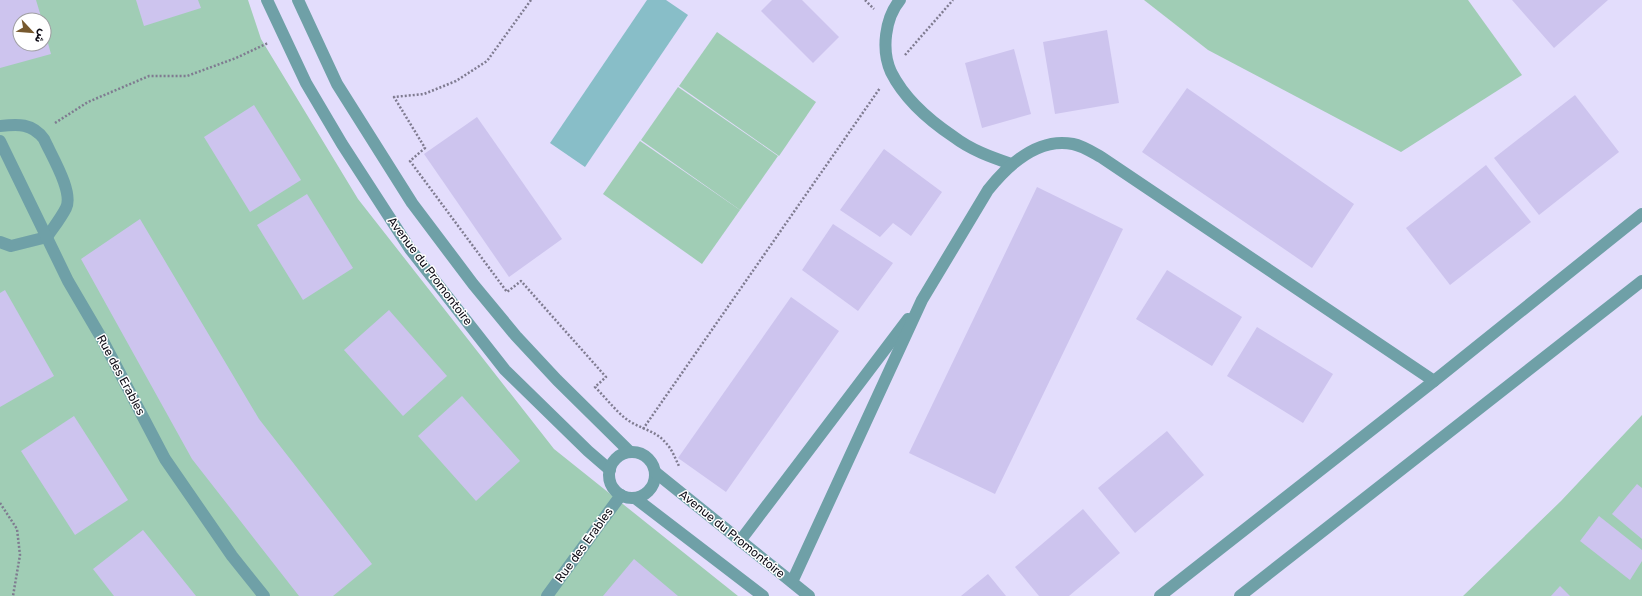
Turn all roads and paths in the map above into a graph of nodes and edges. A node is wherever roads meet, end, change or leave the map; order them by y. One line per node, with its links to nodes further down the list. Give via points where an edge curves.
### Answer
1 (267, 0): 6 (street, Avenue du Promontoire)
2 (298, 0): 19 (street, via 337,84 412,203 516,336)
3 (531, 0): 18 (path, via 487,61 456,82 424,94 394,97 425,148 410,161 508,292 521,281 606,377 595,387 625,418)
4 (900, 0): 7 (street, via 888,22 885,45)
5 (954, 0): 7 (path)
6 (283, 35): 9 (path, via 236,58 187,76 149,76 88,102); 20 (street, Avenue du Promontoire, via 306,83 342,144 410,249 505,370 588,452)
7 (891, 71): 11 (street, via 907,96 954,138 982,153); 18 (path)
8 (0, 126): 9 (street, via 20,124)
9 (39, 133): 13 (street, via 68,195 66,208)
10 (0, 140): 13 (street, Rue des Erables)
11 (1011, 164): 16 (street, via 988,190); 17 (street, via 1027,153 1049,144 1074,144 1087,149)
12 (1642, 214): 17 (street)
13 (47, 237): 14 (street, via 11,246); 29 (street, Rue des Erables, via 68,281 102,339 165,459 232,556)
14 (0, 242)
15 (1642, 281): 34 (street)
16 (922, 300): 26 (street); 27 (street)
17 (1434, 381): 33 (street)
18 (643, 429): 21 (path, via 665,441)
19 (630, 452): 20 (street, via 617,458); 22 (street, via 644,455 649,459)
20 (610, 470): 23 (street, via 611,485)
21 (681, 471)
22 (655, 472): 24 (street, via 652,486 642,496); 26 (street, Avenue du Promontoire)
23 (621, 495): 24 (street); 30 (street, Rue des Erables)
24 (635, 498): 31 (street)
25 (0, 503): 28 (path, via 17,529 18,536 20,555)
26 (740, 541): 27 (street, Avenue du Promontoire)
27 (792, 582): 32 (street, Avenue du Promontoire)
28 (13, 596)
29 (264, 596)
30 (547, 596)
31 (763, 596)
32 (809, 596)
33 (1160, 596)
34 (1240, 596)

